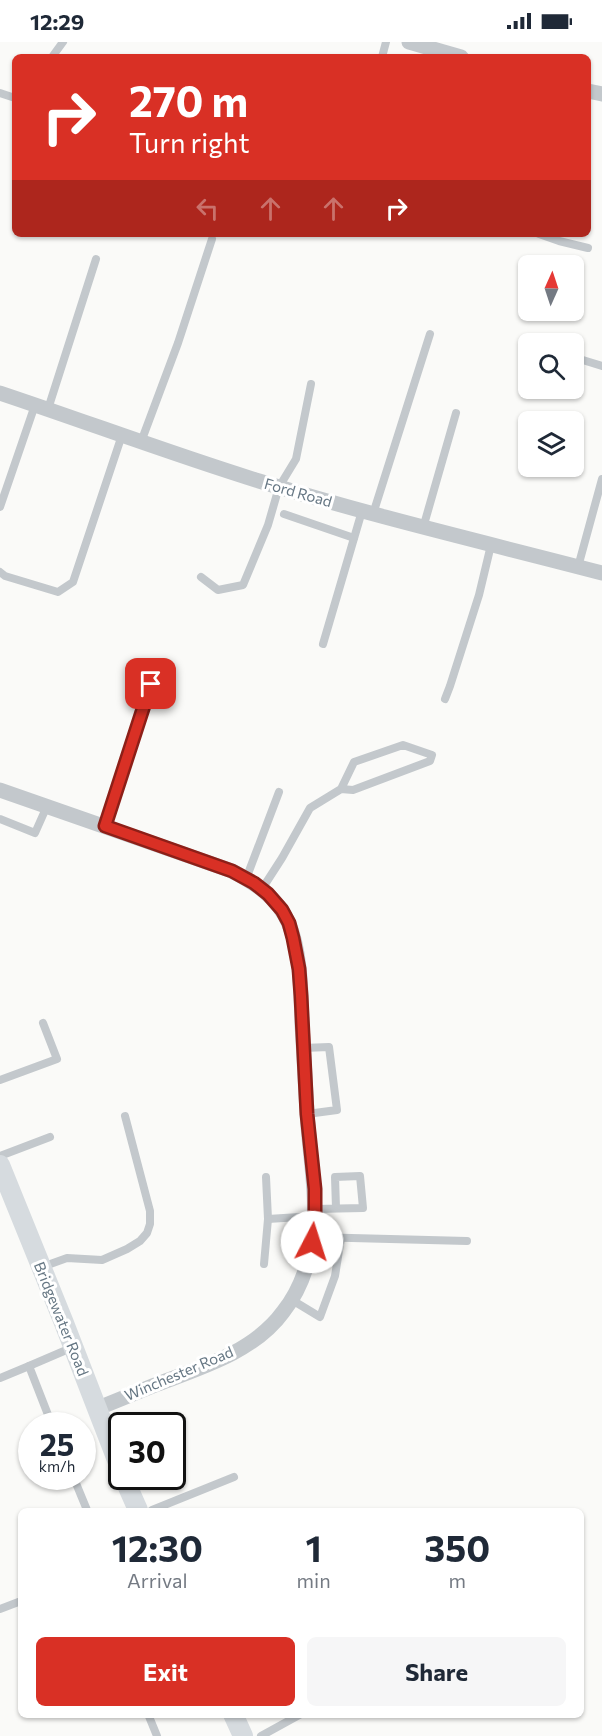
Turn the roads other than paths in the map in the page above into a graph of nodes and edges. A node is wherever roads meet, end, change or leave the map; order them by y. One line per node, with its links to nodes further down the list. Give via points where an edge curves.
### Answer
1 (409, 42): 2 (street)
2 (451, 54)
3 (548, 237): 5 (lane)
4 (212, 239): 15 (lane)
5 (588, 248)
6 (96, 259): 12 (lane)
7 (430, 334): 19 (lane)
8 (584, 360): 9 (lane)
9 (602, 366)
10 (311, 384): 17 (lane, via 296,459)
11 (0, 393): 12 (street, Ford Road)
12 (41, 407): 14 (street, Ford Road); 18 (lane)
13 (456, 413): 21 (lane)
14 (122, 435): 15 (street, Ford Road); 25 (lane, via 73,582 58,592)
15 (141, 442): 17 (street, Ford Road)
16 (602, 479): 24 (lane)
17 (279, 487): 19 (street, Ford Road); 27 (lane, via 243,585 218,590)
18 (0, 507)
19 (368, 512): 21 (street, Ford Road); 22 (lane)
20 (284, 514): 22 (lane)
21 (423, 528): 23 (street, Ford Road)
22 (354, 538): 28 (lane)
23 (491, 545): 24 (street, Ford Road); 30 (lane)
24 (578, 567): 26 (street, Ford Road)
25 (0, 572)
26 (602, 573)
27 (201, 577)
28 (323, 644)
29 (151, 684): 36 (lane)
30 (445, 699)
31 (341, 789): 31 (lane, via 353,790 430,761 432,755 403,745 354,762); 38 (lane, via 310,808)
32 (0, 790): 34 (street, Winchester Road)
33 (279, 792): 37 (lane)
34 (47, 806): 35 (lane, via 35,833); 36 (street, Winchester Road)
35 (0, 819)
36 (105, 826): 37 (street, Winchester Road)
37 (246, 879): 38 (street, Winchester Road)
38 (261, 889): 40 (street, Winchester Road, via 282,910 293,938 299,969)
39 (43, 1023): 41 (lane, via 57,1059)
40 (303, 1048): 42 (street, Winchester Road); 42 (lane, via 329,1047 337,1110)
41 (0, 1080)
42 (307, 1114): 49 (street, Winchester Road)
43 (125, 1116): 55 (lane, via 148,1202 151,1219 147,1233 114,1256 96,1260 67,1258)
44 (50, 1137): 45 (lane)
45 (0, 1156)
46 (0, 1165): 55 (main road, Bridgewater Road)
47 (266, 1177): 50 (lane)
48 (336, 1208): 48 (lane, via 363,1208 360,1176 335,1177); 49 (lane)
49 (315, 1212): 50 (lane); 51 (street, Winchester Road)
50 (268, 1219): 54 (lane)
51 (313, 1238): 52 (lane); 56 (street, Winchester Road, via 307,1266)
52 (341, 1238): 53 (lane); 56 (lane, via 335,1276 320,1317)
53 (467, 1240)
54 (264, 1264)
55 (41, 1268): 57 (main road, Bridgewater Road)
56 (292, 1300): 60 (street, Winchester Road, via 269,1329 237,1350)
57 (73, 1347): 58 (lane); 60 (main road, Bridgewater Road)
58 (29, 1366): 59 (lane); 61 (lane)
59 (0, 1378)
60 (96, 1409): 62 (main road, Bridgewater Road)
61 (47, 1412)
62 (108, 1439)
63 (234, 1477): 68 (lane)
64 (79, 1490): 66 (lane)
65 (129, 1490): 67 (main road, Bridgewater Road)
66 (86, 1508)
67 (137, 1508)
68 (157, 1508)
69 (18, 1602): 70 (lane)
70 (0, 1609)
71 (150, 1718): 74 (lane)
72 (235, 1718): 75 (main road)
73 (294, 1718): 76 (lane)
74 (157, 1736)
75 (243, 1736)
76 (261, 1736)

